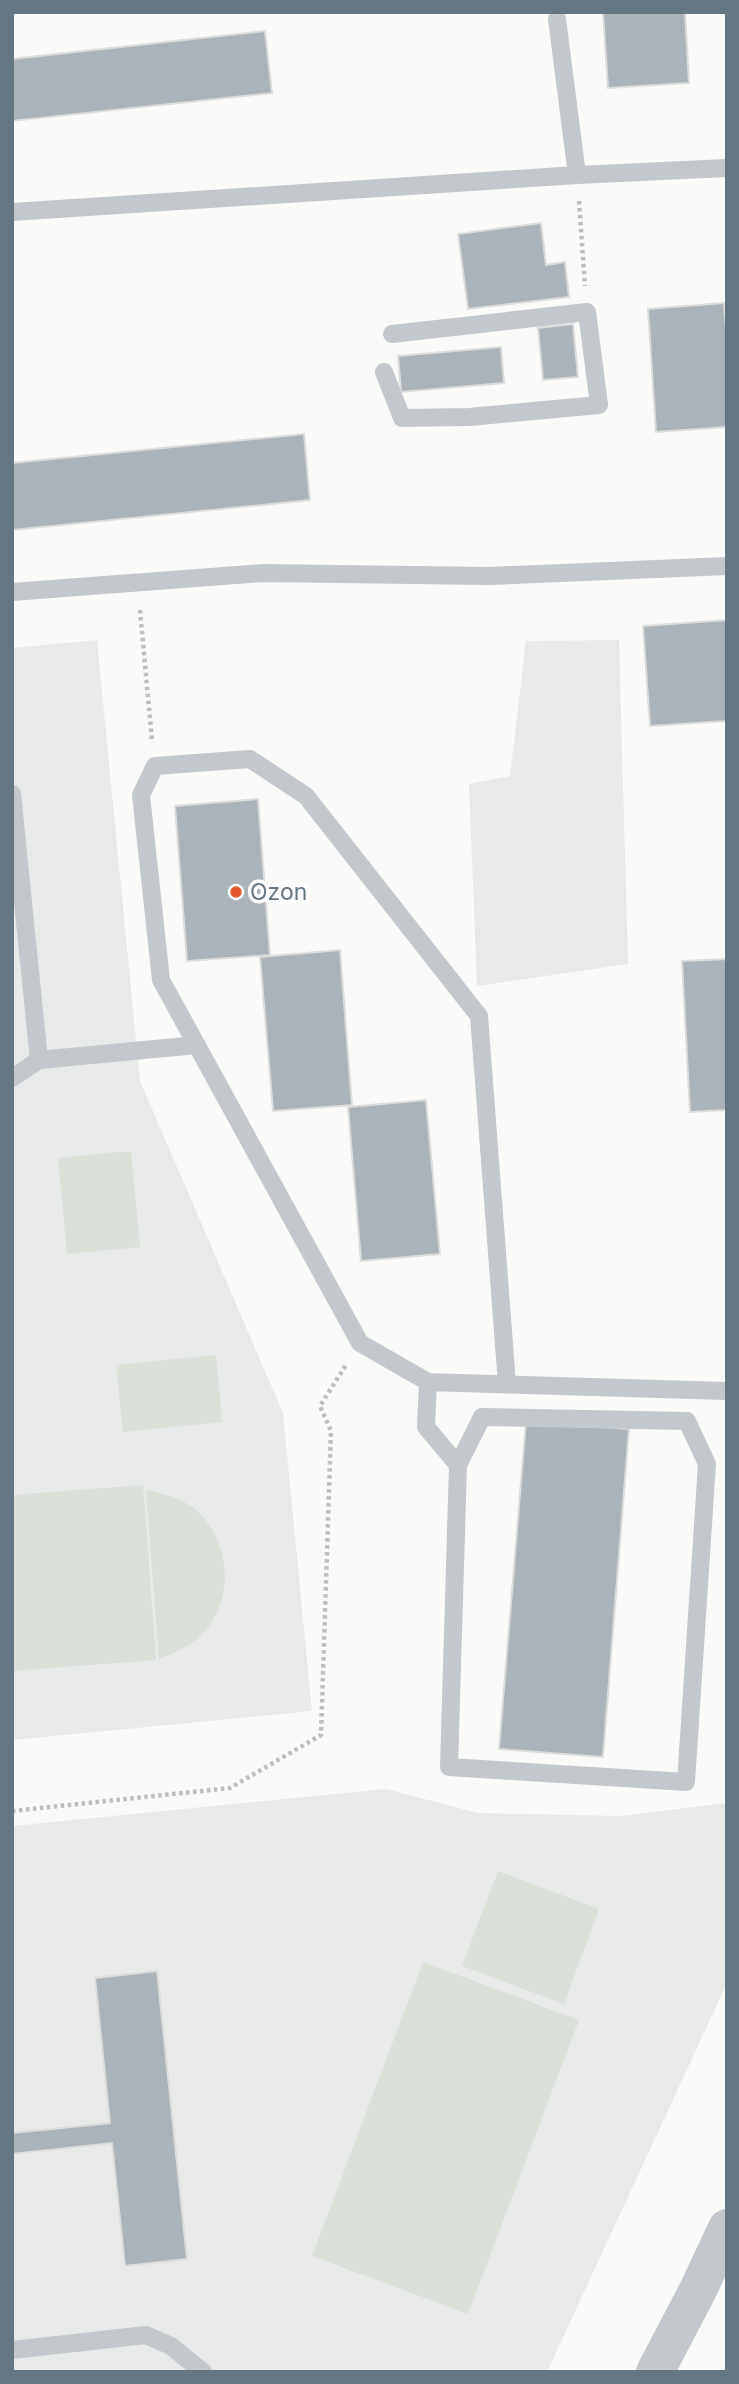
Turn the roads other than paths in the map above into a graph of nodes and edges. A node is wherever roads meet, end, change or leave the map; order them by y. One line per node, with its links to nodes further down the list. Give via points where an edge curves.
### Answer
1 (558, 19): 3 (lane)
2 (727, 168): 3 (lane)
3 (576, 175): 4 (lane)
4 (12, 212)
5 (392, 334): 6 (lane, via 587,312 600,405 402,418)
6 (384, 372)
7 (727, 566): 8 (lane, via 489,576 263,573)
8 (12, 592)
9 (12, 794): 11 (lane)
10 (197, 1045): 11 (lane); 13 (lane, via 360,1343); 14 (lane, via 161,980 141,795 155,766 250,759 306,796 479,1016)
11 (39, 1060): 12 (lane)
12 (12, 1077)
13 (428, 1382): 14 (lane); 16 (lane, via 426,1427)
14 (507, 1384): 15 (lane)
15 (727, 1391)
16 (458, 1465): 16 (lane, via 449,1768 686,1782 707,1464 687,1421 482,1417)
17 (727, 2228): 20 (street)
18 (12, 2350): 19 (lane, via 146,2335 171,2346)
19 (203, 2372)
20 (654, 2372)

